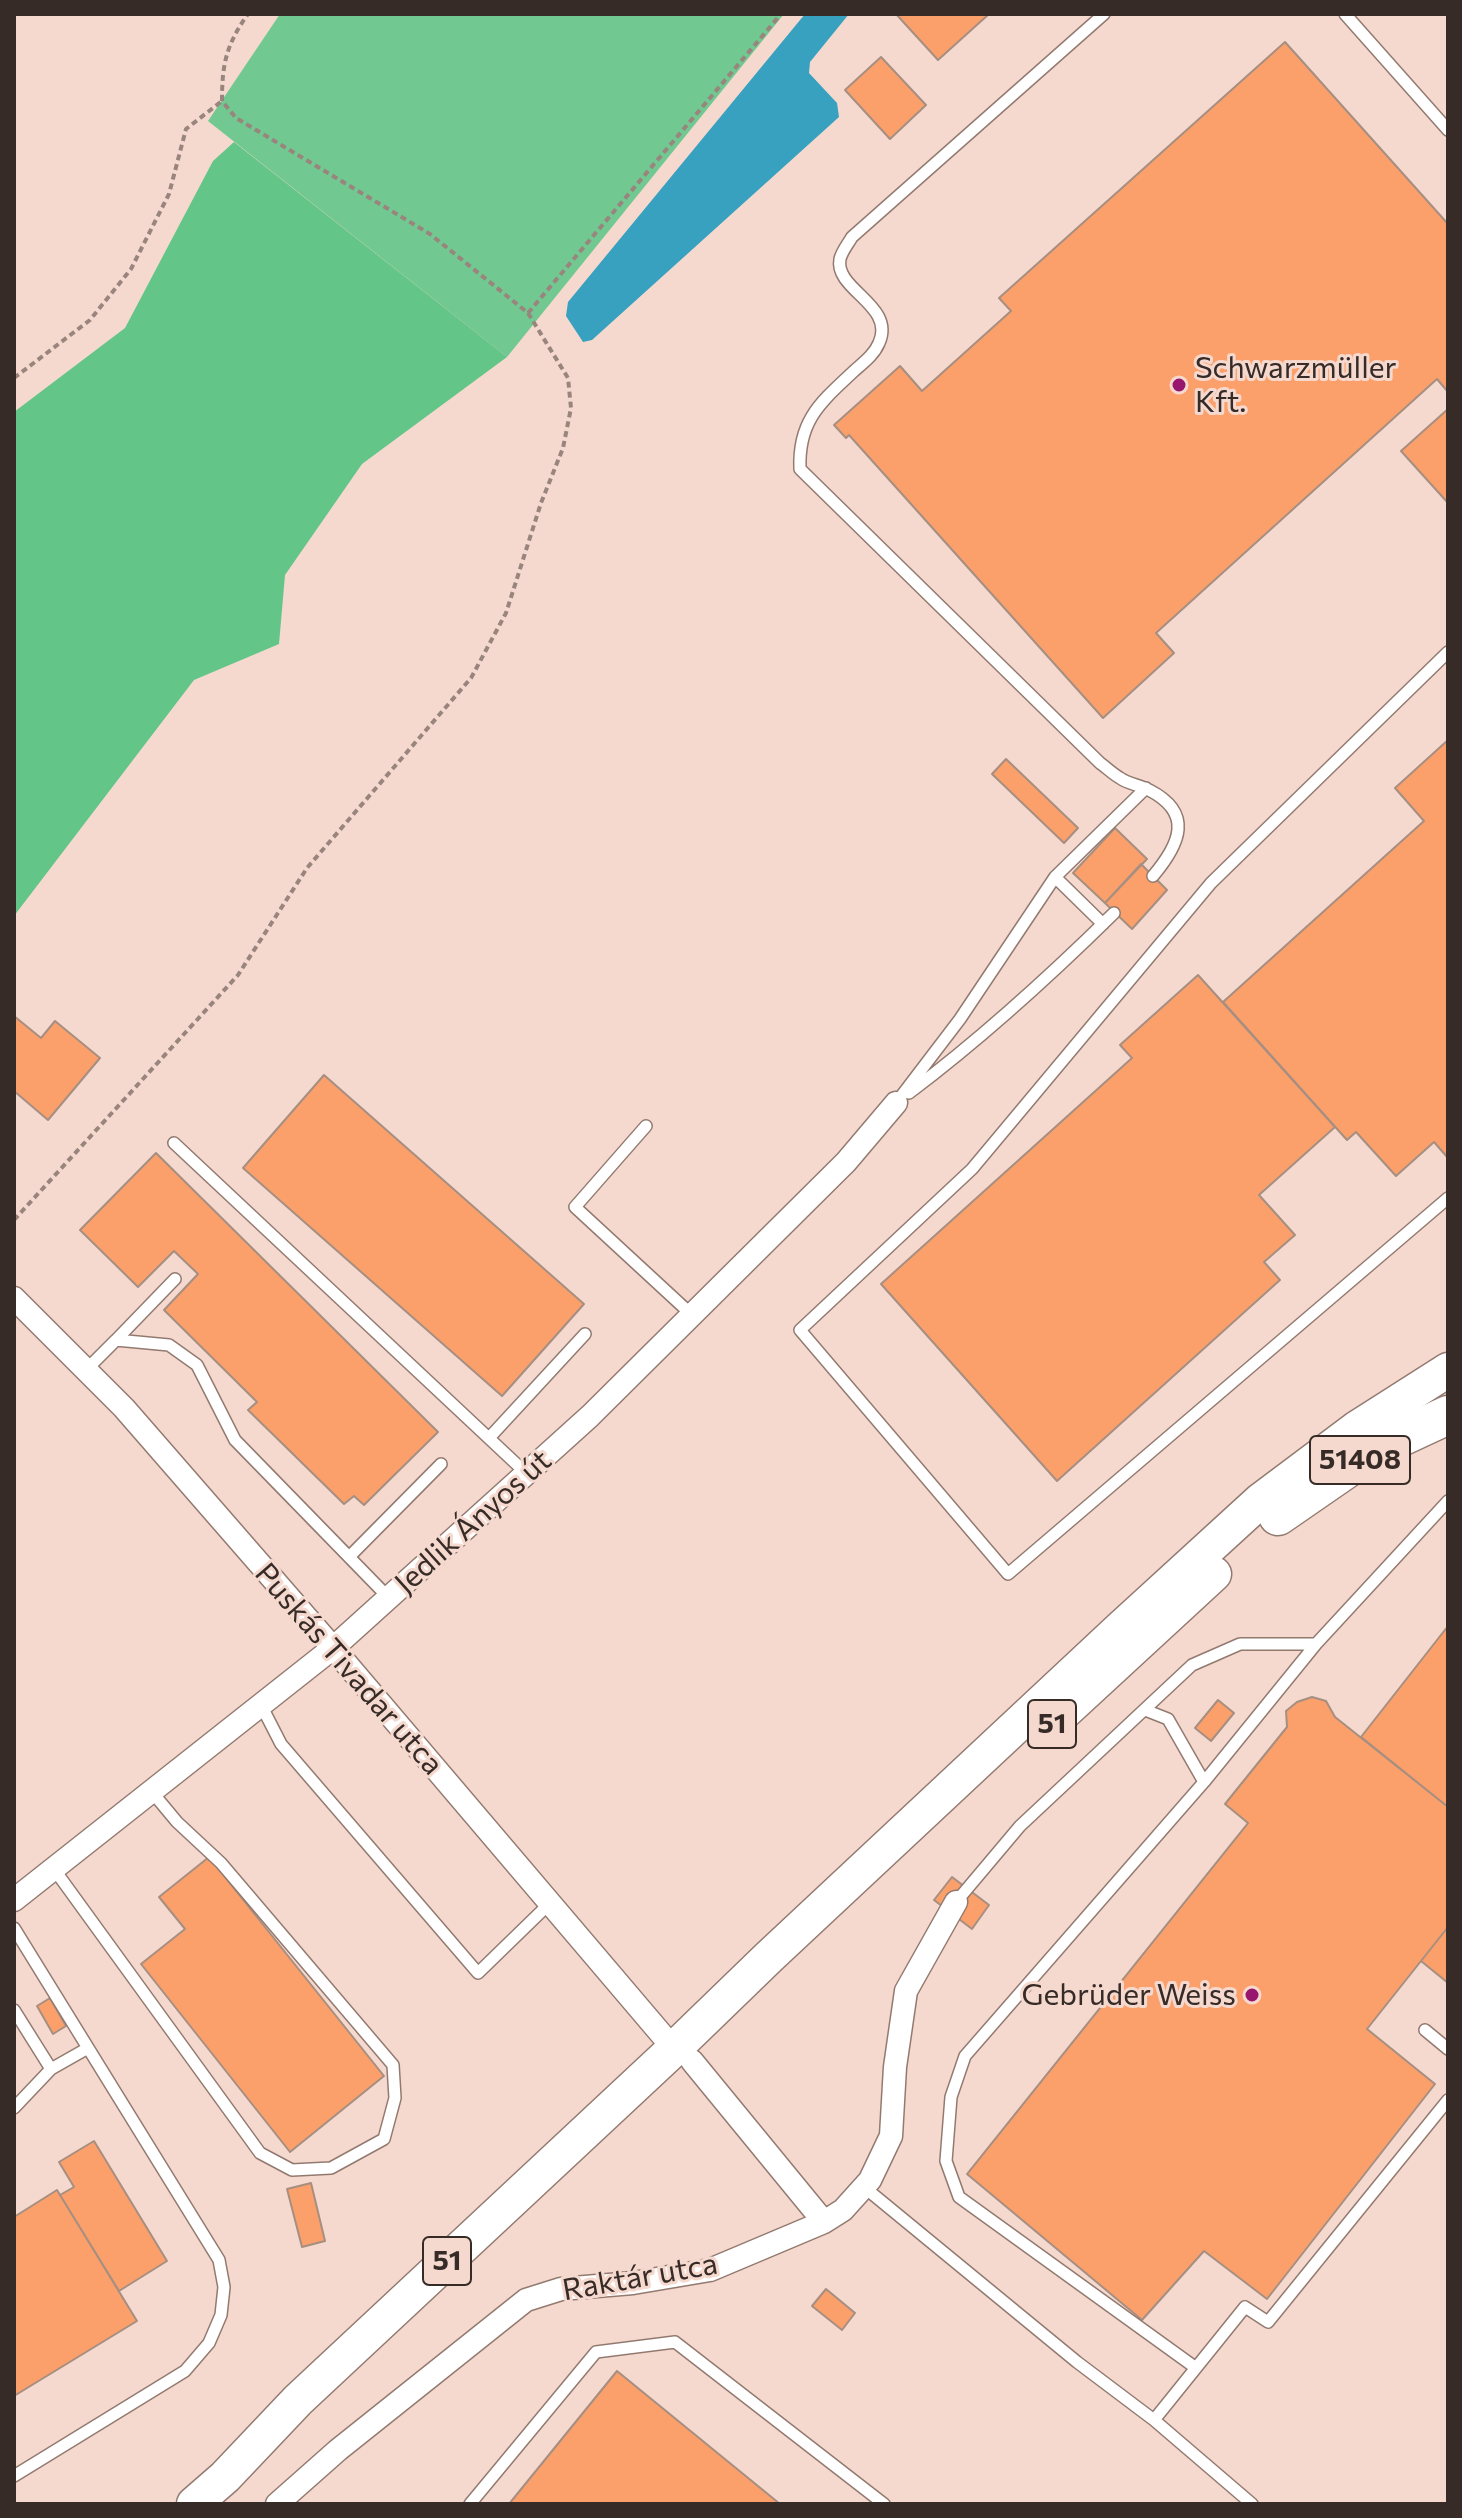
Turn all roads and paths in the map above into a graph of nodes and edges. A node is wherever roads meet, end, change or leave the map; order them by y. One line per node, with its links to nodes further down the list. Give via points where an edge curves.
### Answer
1 (248, 14): 5 (path, via 231,38 222,70)
2 (781, 14): 7 (path)
3 (1104, 14): 10 (lane, via 852,237 839,262 844,277 878,313 880,342 807,421 799,446 800,469 1100,763)
4 (1345, 14): 6 (lane)
5 (222, 101): 7 (path, via 236,118 430,234); 8 (path, via 186,129 169,194 131,269 90,320)
6 (1448, 130)
7 (528, 313): 19 (path, via 568,378 571,408 563,448 506,613 471,678 307,868 238,975)
8 (14, 378)
9 (1448, 652): 18 (lane, via 1211,883 972,1169 800,1330 1008,1574)
10 (1146, 788): 11 (lane, via 1171,805 1178,821 1179,838); 12 (lane)
11 (1153, 876)
12 (1055, 877): 14 (lane); 15 (lane, via 960,1019)
13 (1114, 913): 14 (lane)
14 (1103, 924): 15 (lane, via 1006,1016)
15 (896, 1103): 22 (street, Jedlik Ányos út, via 846,1162)
16 (646, 1126): 22 (lane, via 575,1207)
17 (174, 1143): 29 (lane)
18 (1448, 1198)
19 (14, 1220)
20 (175, 1279): 24 (lane)
21 (14, 1298): 25 (street, Puskás Tivadar utca)
22 (692, 1315): 31 (street, Jedlik Ányos út)
23 (585, 1334): 29 (lane)
24 (116, 1340): 25 (lane); 34 (lane, via 169,1345 197,1365 235,1440)
25 (86, 1370): 37 (street, Puskás Tivadar utca)
26 (1448, 1370): 51 (main road, 51, via 1357,1428 1261,1500 995,1744)
27 (1448, 1387): 33 (main road, 51, via 1359,1445)
28 (1448, 1415): 33 (highway, 51408, via 1375,1449)
29 (489, 1438): 31 (lane)
30 (441, 1464): 34 (lane)
31 (526, 1473): 35 (street, Jedlik Ányos út)
32 (1448, 1501): 36 (lane)
33 (1278, 1516): 51 (main road, 51)
34 (349, 1557): 35 (lane)
35 (389, 1598): 37 (street, Jedlik Ányos út)
36 (1316, 1644): 39 (lane, Raktár utca, via 1240,1644 1192,1665); 40 (lane)
37 (333, 1648): 38 (street, Jedlik Ányos út); 45 (street, Puskás Tivadar utca)
38 (261, 1705): 41 (street, Jedlik Ányos út); 45 (lane, via 281,1744 478,1973)
39 (1145, 1710): 40 (lane, via 1168,1719); 44 (lane, Raktár utca, via 1020,1826)
40 (1204, 1782): 57 (lane, via 965,2056 951,2097 946,2161 959,2197)
41 (152, 1792): 42 (street, Jedlik Ányos út); 42 (lane, via 221,1863 393,2065 395,2098 384,2139 331,2168 292,2170 260,2153)
42 (54, 1869): 43 (street, Jedlik Ányos út)
43 (14, 1900)
44 (956, 1902): 55 (street, Raktár utca, via 906,1991 891,2136)
45 (549, 1904): 51 (street, Puskás Tivadar utca)
46 (14, 1928): 49 (lane)
47 (14, 2010): 52 (lane)
48 (1425, 2030): 50 (lane)
49 (88, 2048): 52 (lane); 59 (lane, via 219,2260 224,2287 221,2315 209,2343 185,2371)
50 (1448, 2049)
51 (683, 2055): 56 (street, Puskás Tivadar utca); 61 (main road, 51, via 298,2400)
52 (51, 2069): 54 (lane)
53 (1448, 2100): 57 (lane, via 1268,2322 1245,2307)
54 (14, 2108)
55 (864, 2187): 56 (street, Raktár utca); 58 (lane)
56 (824, 2222): 60 (street, Raktár utca, via 710,2270 561,2289 526,2300 338,2450)
57 (1196, 2368): 58 (lane)
58 (1154, 2420): 64 (lane)
59 (14, 2476)
60 (283, 2502)
61 (194, 2504)
62 (470, 2504): 63 (lane, via 596,2352 675,2342)
63 (884, 2504)
64 (1252, 2504)

